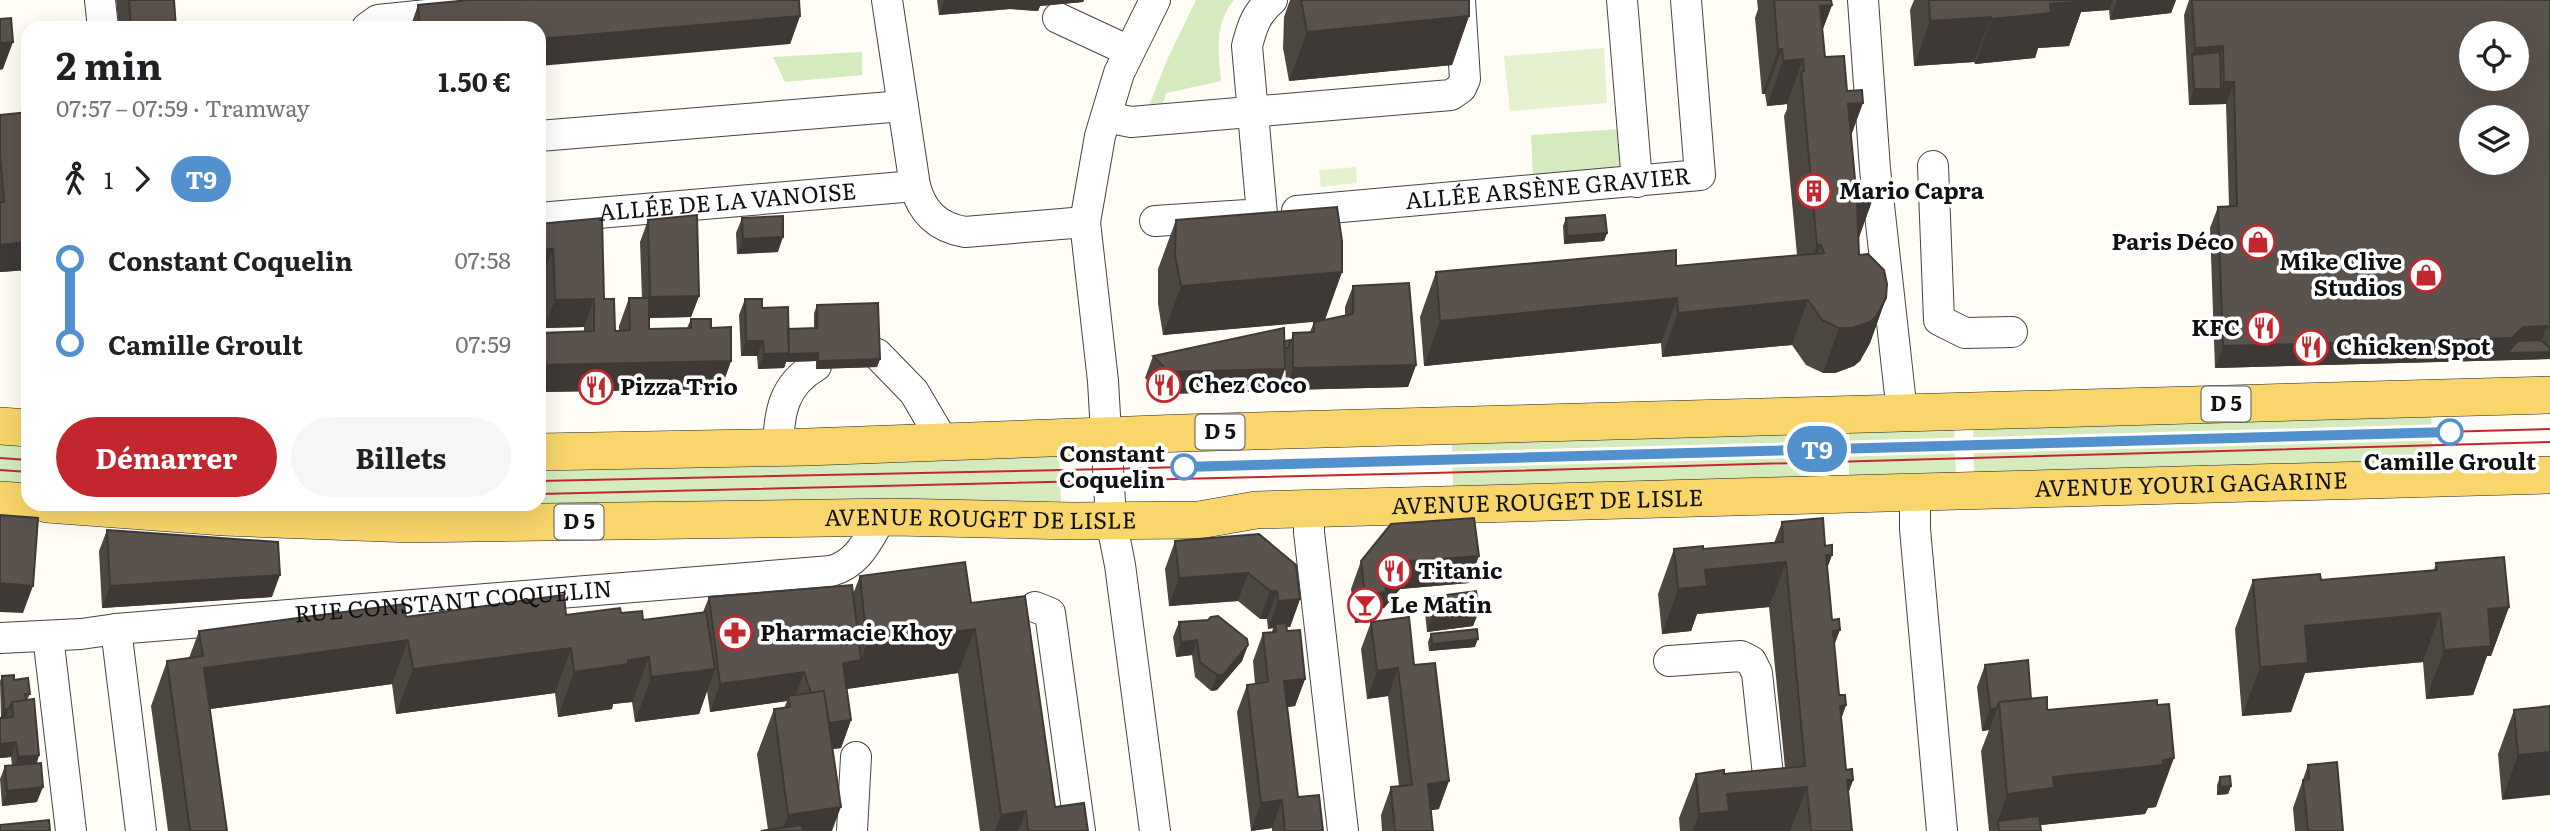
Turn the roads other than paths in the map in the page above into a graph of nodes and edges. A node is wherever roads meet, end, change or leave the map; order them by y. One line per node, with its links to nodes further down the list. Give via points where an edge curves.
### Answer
1 (100, 0): 11 (street)
2 (887, 0): 14 (street)
3 (1155, 0): 13 (street)
4 (1272, 0): 15 (street, via 1261,9 1247,47)
5 (1460, 0): 15 (street, via 1465,79 1451,95)
6 (1622, 0): 19 (street)
7 (1686, 0): 19 (street, ALLÉE ARSÈNE GRAVIER, via 1700,175)
8 (1863, 0): 29 (street, via 1875,169)
9 (462, 7): 12 (street)
10 (1058, 19): 13 (street)
11 (102, 21)
12 (377, 21)
13 (1129, 51): 16 (street)
14 (903, 106): 17 (street); 20 (street)
15 (1252, 112): 16 (street, via 1131,122); 21 (street)
16 (1106, 117): 24 (street)
17 (546, 135)
18 (1933, 166): 25 (street, via 1939,320 1965,333)
19 (1637, 182): 21 (street, ALLÉE ARSÈNE GRAVIER)
20 (915, 186): 22 (street, ALLÉE DE LA VANOISE); 24 (street, via 926,212 949,229 987,232)
21 (1262, 214): 23 (street, ALLÉE ARSÈNE GRAVIER)
22 (546, 217)
23 (1155, 221)
24 (1085, 222): 32 (street)
25 (2012, 332)
26 (877, 354): 33 (street, via 914,392)
27 (816, 366): 34 (street, via 800,375 788,393 779,420)
28 (2550, 395): 29 (main road, D 5)
29 (1902, 413): 32 (main road, D 5)
30 (0, 426): 31 (main road)
31 (21, 428)
32 (1107, 437): 33 (main road, D 5); 43 (street)
33 (944, 443): 34 (main road, D 5)
34 (778, 448): 35 (main road, D 5)
35 (546, 452)
36 (2550, 475): 37 (main road, AVENUE YOURI GAGARINE / D 5)
37 (1914, 493): 40 (main road, AVENUE ROUGET DE LISLE / D 5); 57 (street)
38 (0, 500): 39 (main road)
39 (21, 502)
40 (1309, 509): 43 (main road, AVENUE ROUGET DE LISLE / D 5, via 1256,510 1199,520); 56 (street)
41 (142, 511): 42 (main road, AVENUE ROUGET DE LISLE / D 5, via 411,524)
42 (881, 518): 43 (main road, AVENUE ROUGET DE LISLE / D 5); 45 (street, RUE CONSTANT COQUELIN, via 858,556 831,571)
43 (1111, 520): 55 (street)
44 (1035, 607): 54 (street, via 1050,613)
45 (116, 629): 46 (street, RUE CONSTANT COQUELIN); 52 (street)
46 (48, 636): 47 (street, RUE CONSTANT COQUELIN); 51 (street)
47 (0, 638)
48 (1669, 661): 50 (street, via 1741,656 1751,661 1768,775)
49 (856, 757): 53 (street)
50 (1766, 813)
51 (71, 831)
52 (141, 831)
53 (852, 831)
54 (1080, 831)
55 (1154, 831)
56 (1343, 831)
57 (1942, 831)

